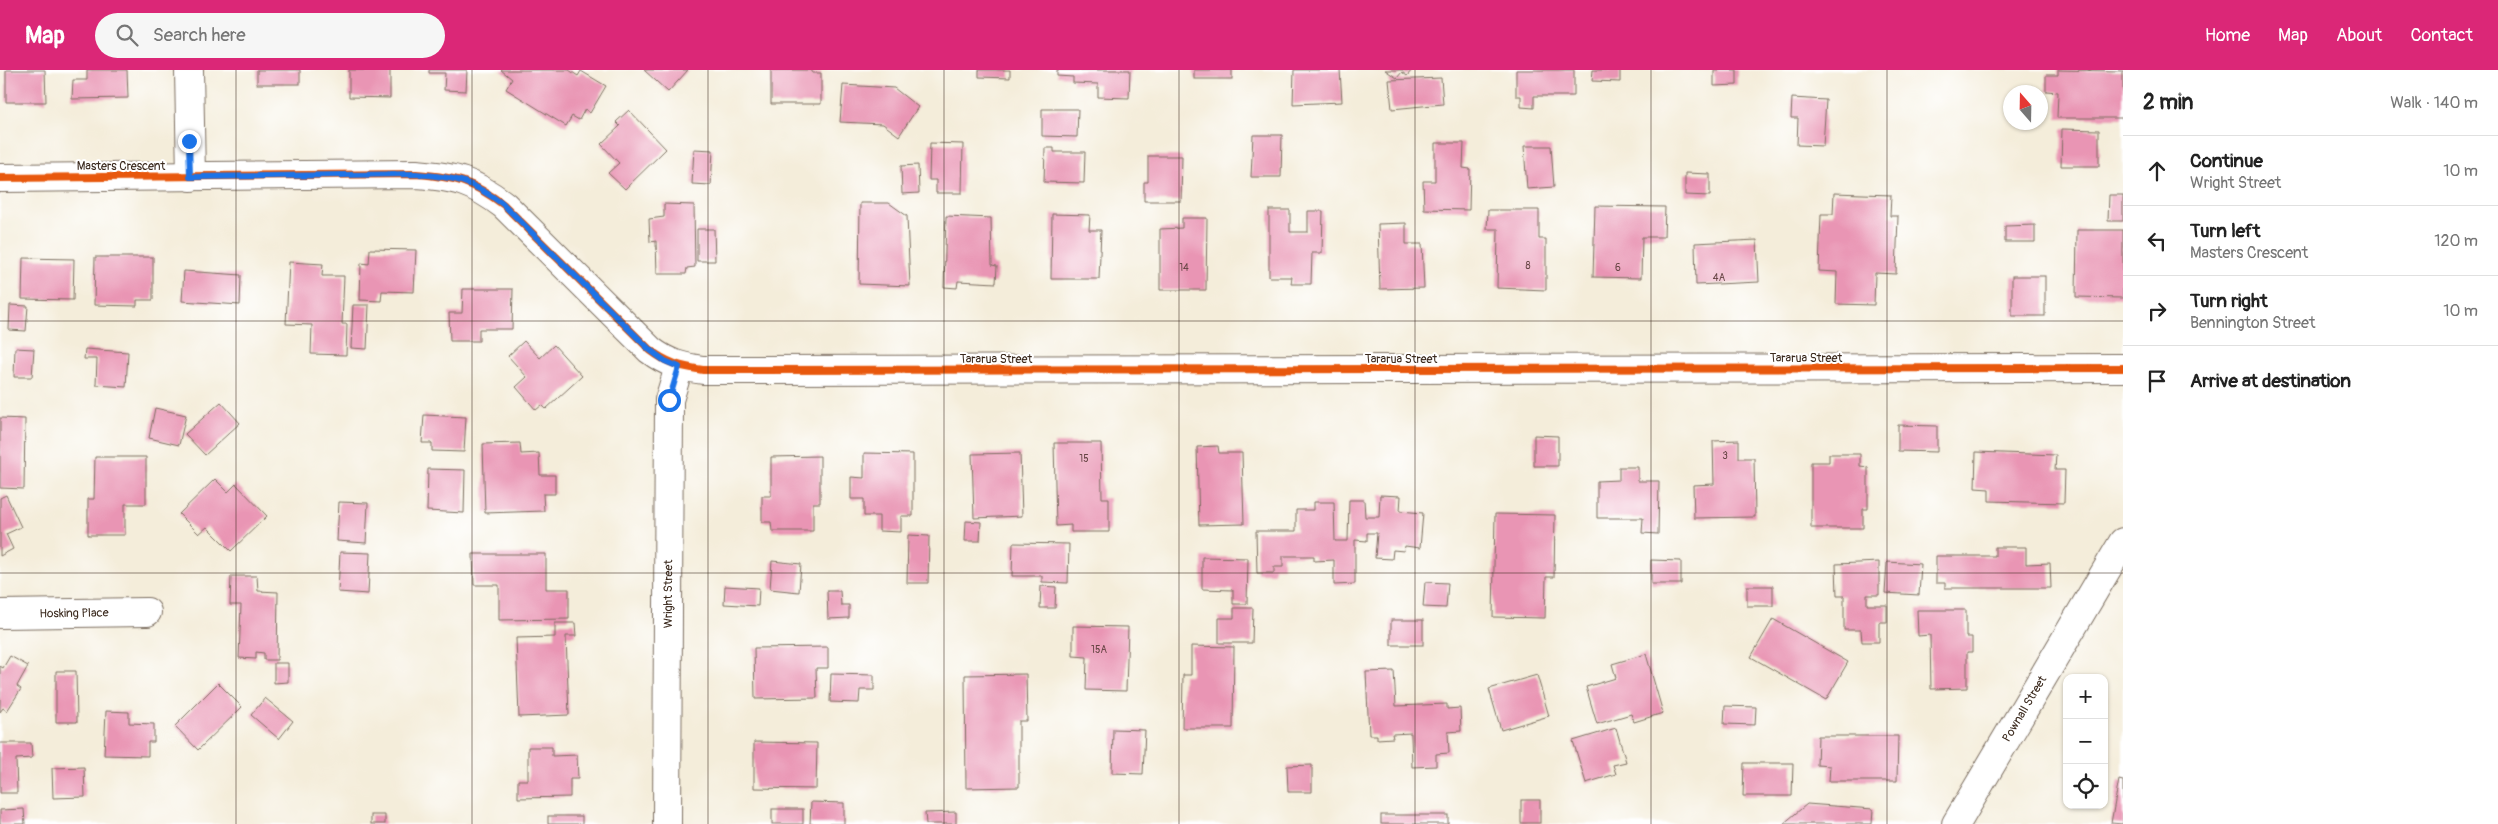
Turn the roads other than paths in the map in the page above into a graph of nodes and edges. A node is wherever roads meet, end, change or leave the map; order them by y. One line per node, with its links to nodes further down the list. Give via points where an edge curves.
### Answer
1 (189, 70): 2 (street)
2 (190, 177): 3 (street, Masters Crescent); 4 (street, Masters Crescent, via 416,174 450,177 482,188 504,205 650,350)
3 (0, 178)
4 (679, 367): 5 (street, Tararua Street, via 778,371); 9 (street, Wright Street, via 669,400)
5 (2123, 368)
6 (2123, 542): 10 (street, Pownall Street)
7 (147, 612): 8 (street, Hosking Place)
8 (0, 614)
9 (667, 824)
10 (1956, 824)

